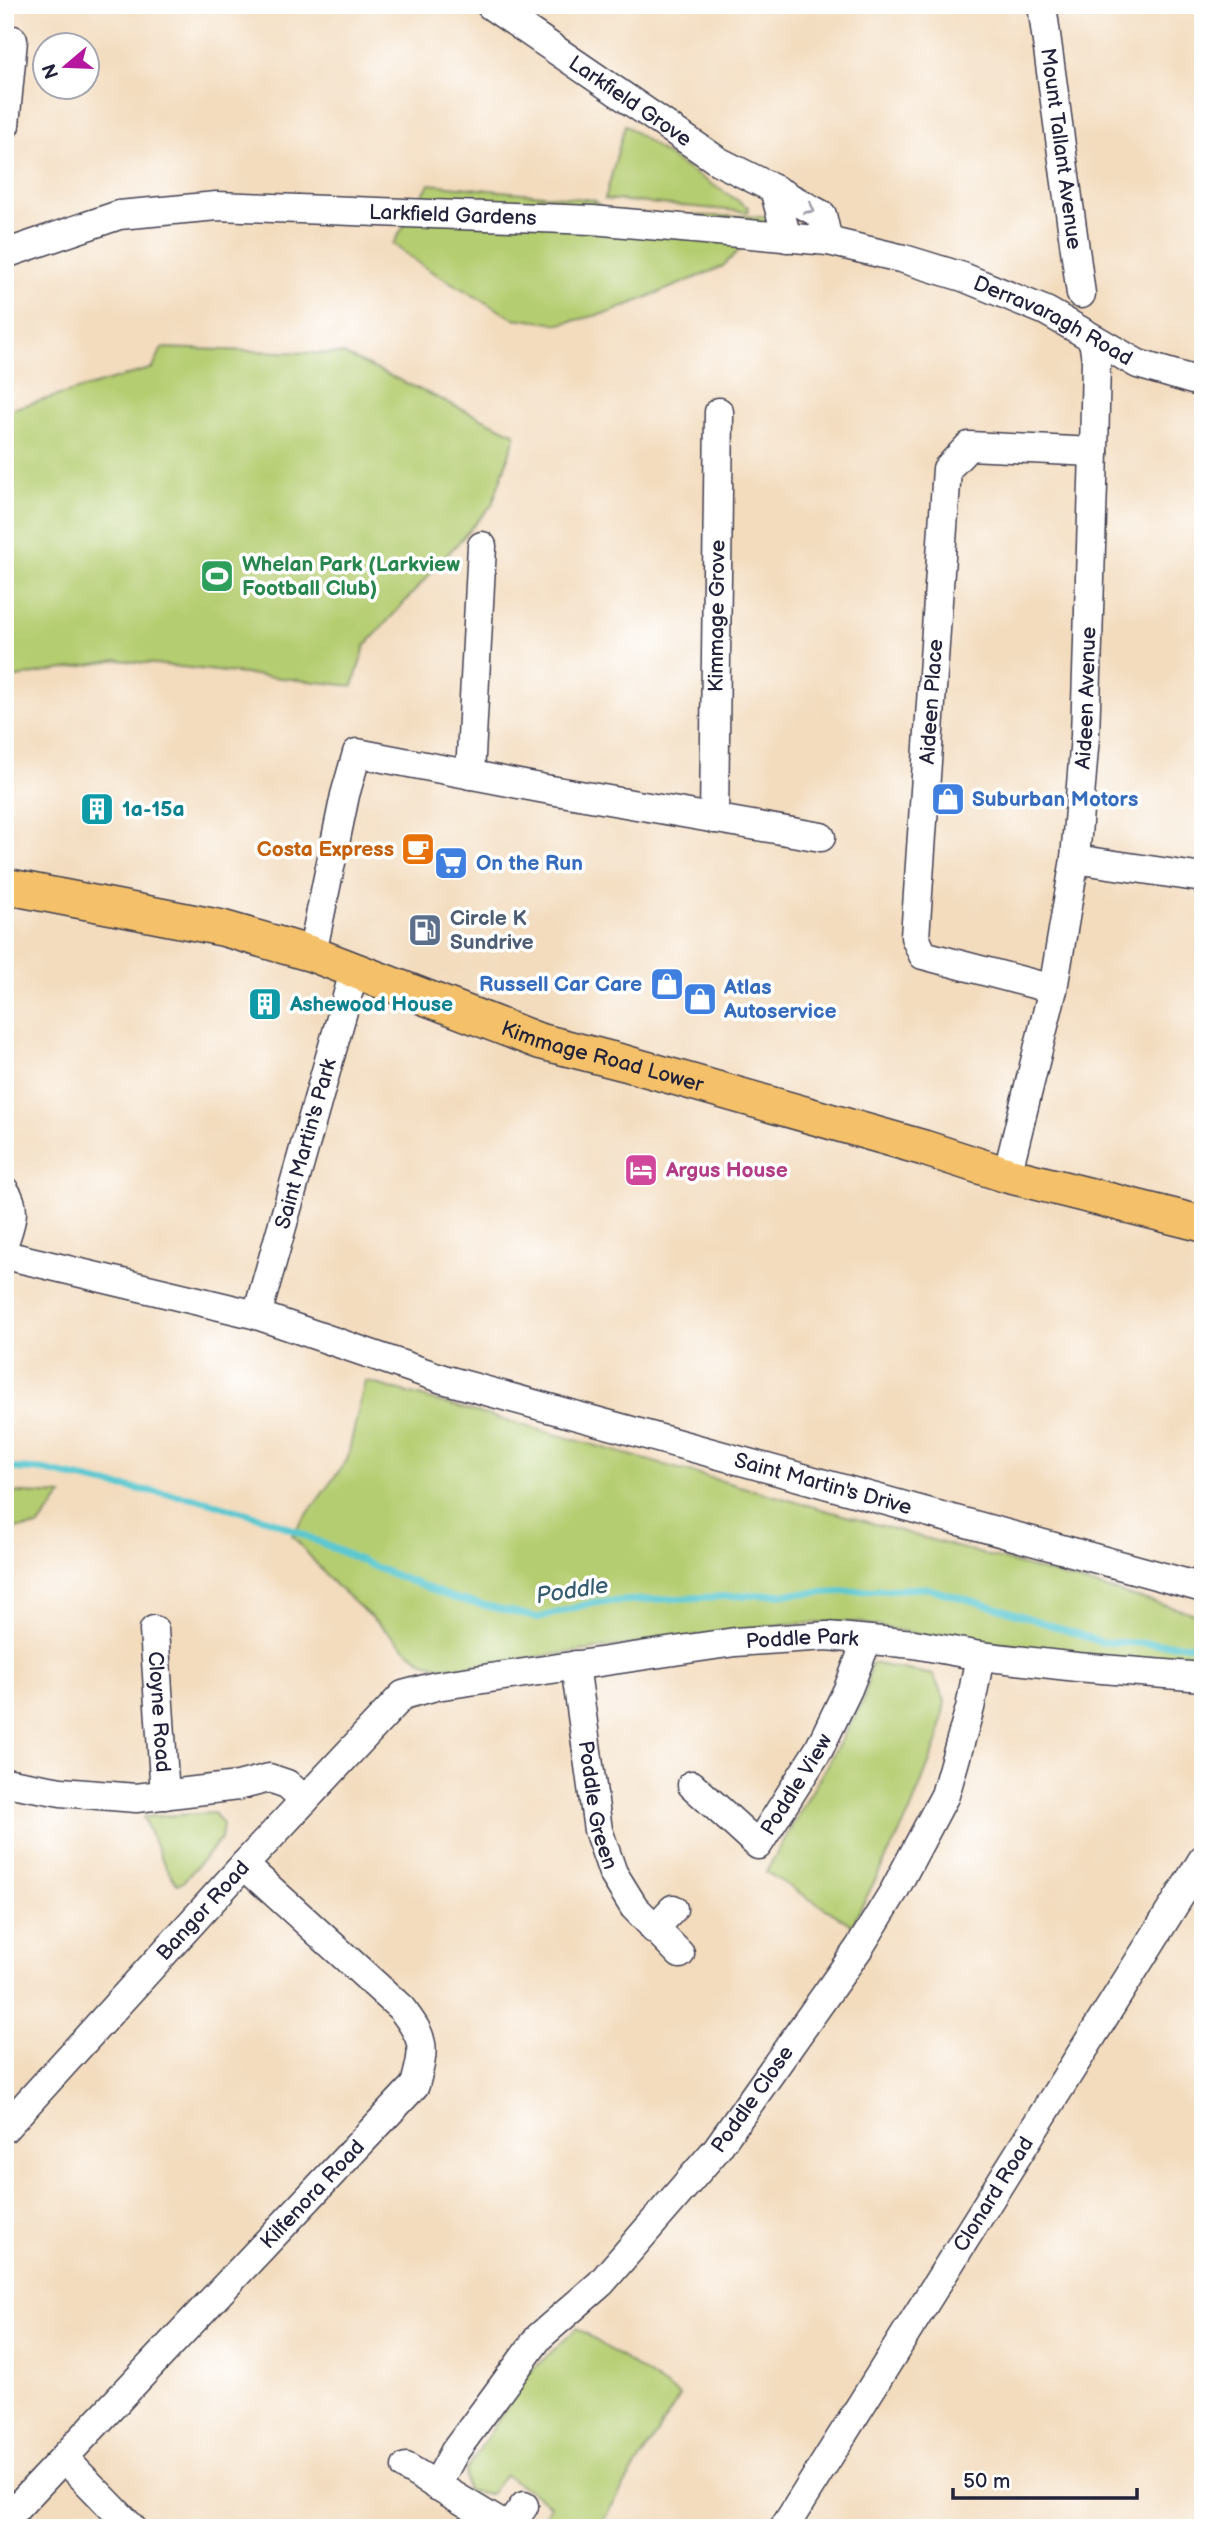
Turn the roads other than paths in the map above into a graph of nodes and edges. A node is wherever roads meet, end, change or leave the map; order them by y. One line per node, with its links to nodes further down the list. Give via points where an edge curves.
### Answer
1 (491, 5): 5 (street, Larkfield Grove, via 718,161)
2 (1042, 5): 10 (street, Mount Tallant Avenue)
3 (13, 40): 4 (street)
4 (5, 125)
5 (774, 189): 6 (street); 7 (street, Larkfield Grove, one-way to 7, via 822,215)
6 (787, 238): 7 (street, Larkfield Gardens); 8 (street, Larkfield Gardens, via 592,219 218,206 120,215)
7 (828, 241): 9 (street, Larkfield Gardens)
8 (5, 254)
9 (904, 259): 11 (street, Derravaragh Road, via 1046,311)
10 (1081, 294)
11 (1093, 340): 12 (street, Derravaragh Road, via 1138,364); 14 (street, Aideen Avenue)
12 (1203, 383)
13 (719, 412): 17 (street, Kimmage Grove)
14 (1094, 452): 19 (street, Aideen Avenue, via 1085,736); 24 (street, Aideen Place, via 969,446 947,469 915,937 923,955)
15 (482, 546): 16 (street)
16 (470, 775): 17 (street); 22 (street, via 357,753)
17 (714, 819): 18 (street)
18 (821, 836)
19 (1075, 859): 20 (street); 24 (street, Aideen Avenue)
20 (1203, 878)
21 (5, 886): 22 (main road, Kimmage Road Lower, via 222,928)
22 (312, 954): 23 (main road, Kimmage Road Lower)
23 (354, 972): 25 (main road, Kimmage Road Lower, via 539,1041); 30 (street, Saint Martin's Park)
24 (1053, 989): 25 (street, Aideen Avenue)
25 (1007, 1175): 27 (main road, Kimmage Road Lower)
26 (5, 1191): 28 (street, via 13,1208)
27 (1203, 1224)
28 (5, 1240)
29 (5, 1255): 30 (street)
30 (257, 1315): 31 (street, Saint Martin's Drive, via 443,1379)
31 (1203, 1588)
32 (154, 1630): 40 (street, Cloyne Road)
33 (867, 1640): 34 (street, Poddle Park); 35 (street, Poddle Park, via 827,1636 735,1642); 39 (street, Poddle View, via 819,1749 758,1845)
34 (979, 1656): 36 (street, Poddle Park); 50 (street, Poddle Close, via 970,1708 945,1795 859,1948 716,2150 601,2283 539,2337 455,2451)
35 (575, 1665): 37 (street, Poddle Park); 45 (street, Poddle Green, via 598,1830 613,1872)
36 (1203, 1677)
37 (403, 1695): 41 (street, Bangor Road)
38 (5, 1782): 40 (street, Cloyne Road, via 85,1794)
39 (692, 1785)
40 (165, 1795): 41 (street, Cloyne Road, via 269,1778 287,1784)
41 (305, 1800): 43 (street, Bangor Road)
42 (1203, 1859): 54 (street, Clonard Road)
43 (244, 1865): 47 (street, Bangor Road); 48 (street, Kilfenora Road, via 401,2008 417,2028 424,2051 415,2085)
44 (673, 1909): 45 (street)
45 (654, 1929): 46 (street, Poddle Green)
46 (680, 1954)
47 (5, 2128)
48 (64, 2458): 52 (street, Kilfenora Road); 53 (street)
49 (406, 2467): 50 (street)
50 (436, 2486): 51 (street, via 508,2528)
51 (524, 2506)
52 (5, 2520)
53 (132, 2528)
54 (784, 2528)

